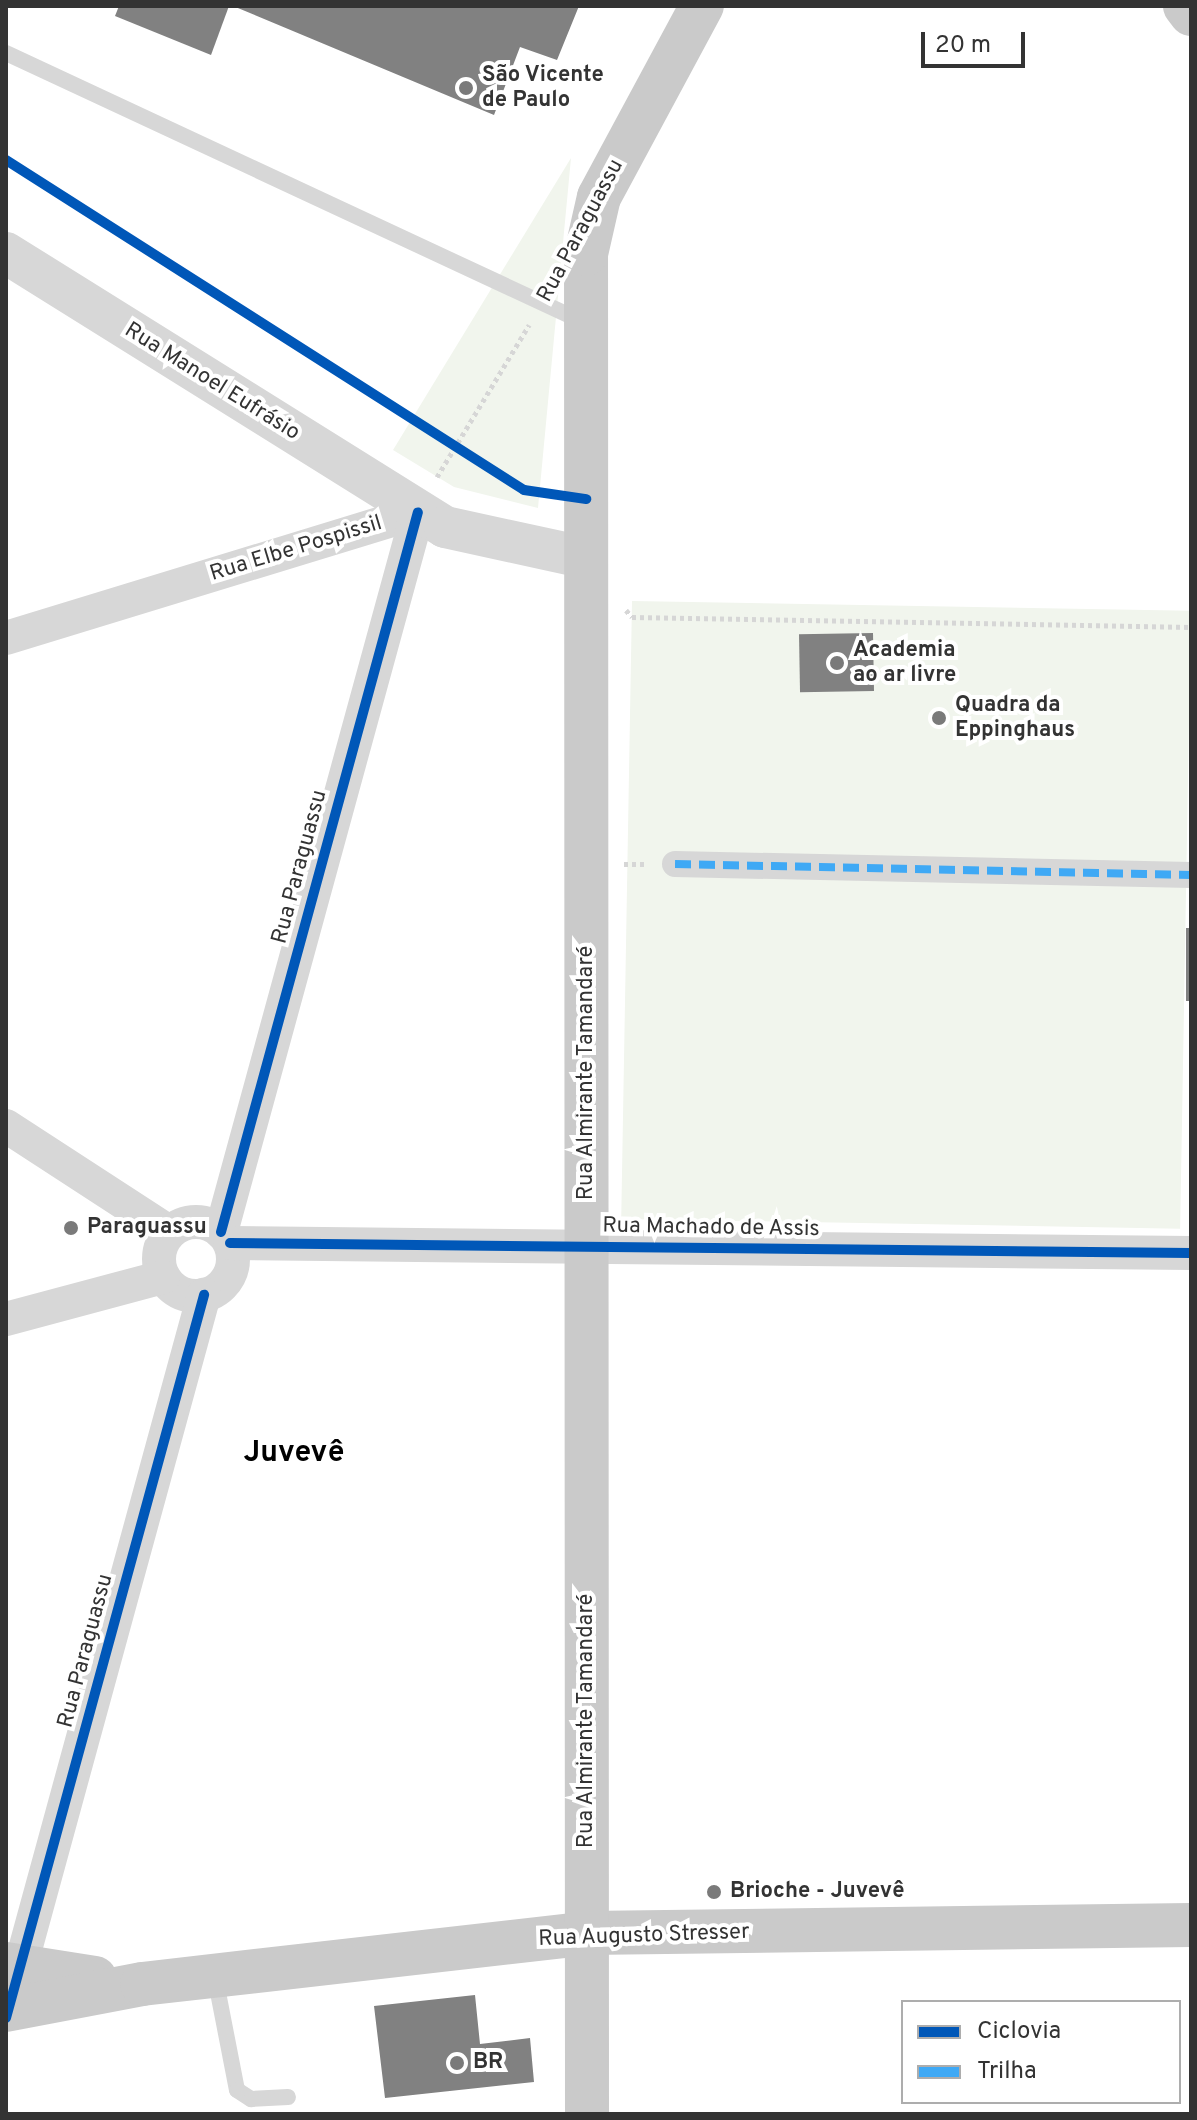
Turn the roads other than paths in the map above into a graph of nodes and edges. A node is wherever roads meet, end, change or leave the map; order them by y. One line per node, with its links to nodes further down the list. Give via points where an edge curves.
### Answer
1 (702, 6): 5 (main road, Rua Paraguassu)
2 (1185, 6): 3 (main road)
3 (1191, 14)
4 (6, 53): 7 (lane)
5 (590, 225): 7 (main road, Rua Almirante Tamandaré)
6 (6, 253): 8 (street, Rua Manoel Eufrásio)
7 (586, 323): 9 (main road, Rua Almirante Tamandaré)
8 (418, 512): 9 (street, via 463,533); 10 (street, Rua Elbe Pospissil); 15 (street, Rua Paraguassu)
9 (587, 558): 16 (main road, Rua Almirante Tamandaré)
10 (6, 638)
11 (675, 864): 12 (street)
12 (1191, 875)
13 (6, 1126): 14 (street)
14 (169, 1232): 15 (street, via 201,1222); 18 (street, via 159,1254)
15 (226, 1238): 16 (street, Rua Machado de Assis); 19 (street, via 229,1275)
16 (587, 1247): 17 (street, Rua Machado de Assis); 22 (main road, Rua Almirante Tamandaré)
17 (1191, 1253)
18 (163, 1277): 19 (street, via 181,1292); 20 (street)
19 (204, 1295): 24 (street, Rua Paraguassu)
20 (6, 1319)
21 (1191, 1925): 22 (main road, Rua Augusto Stresser)
22 (587, 1933): 23 (main road, Rua Augusto Stresser); 26 (main road, Rua Almirante Tamandaré)
23 (215, 1975): 24 (main road, Rua Augusto Stresser); 25 (lane, via 237,2090 251,2099)
24 (9, 1994)
25 (288, 2097)
26 (587, 2114)

